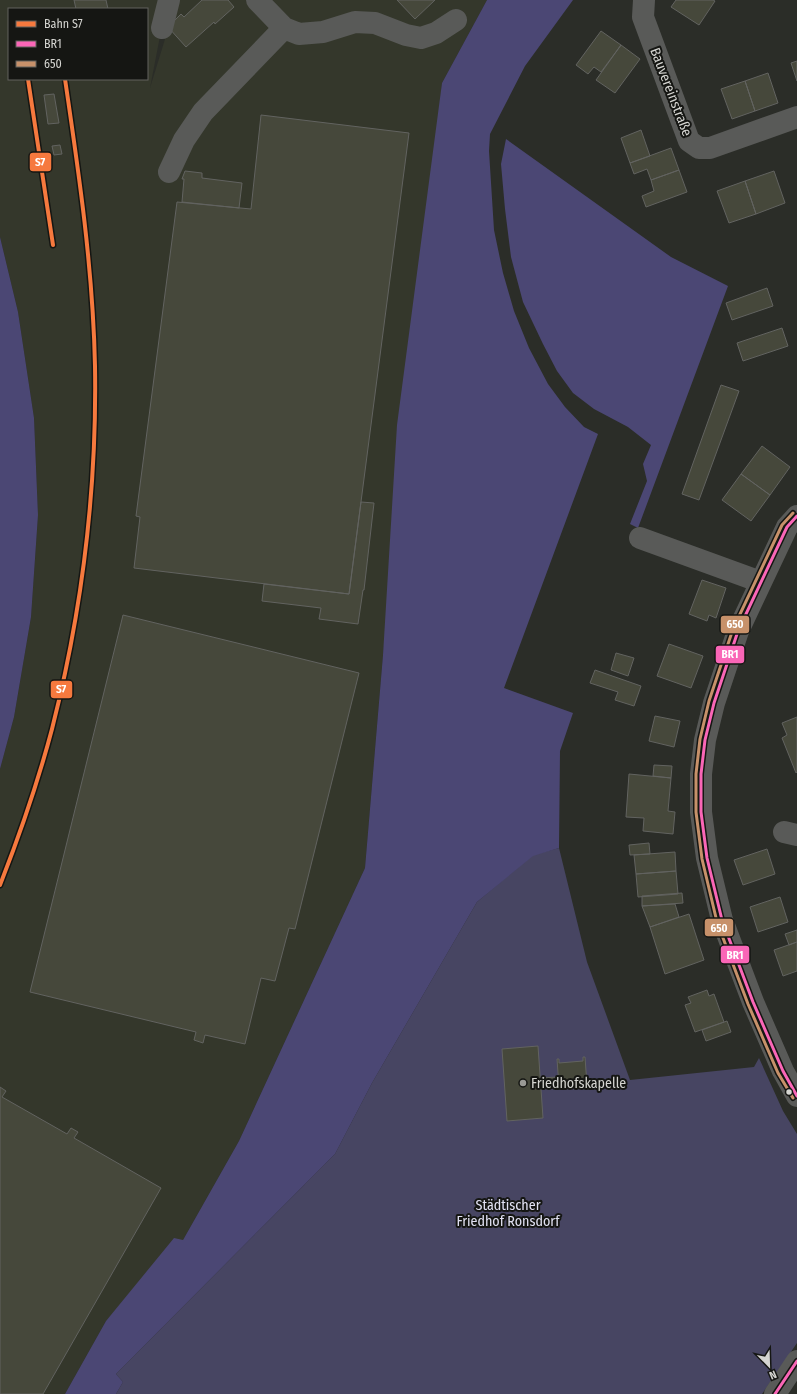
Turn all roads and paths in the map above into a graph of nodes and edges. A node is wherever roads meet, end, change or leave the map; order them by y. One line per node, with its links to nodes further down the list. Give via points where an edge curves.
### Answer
1 (169, 0): 5 (street)
2 (258, 0): 6 (street)
3 (644, 0): 7 (street, Bauvereinstraße, via 643,17 689,142 699,148 710,148)
4 (456, 20): 6 (street, via 436,33 421,38 406,36 375,23 354,22 323,32 299,34)
5 (162, 28)
6 (284, 28): 8 (street, via 203,112 184,140)
7 (797, 117)
8 (169, 172)
9 (797, 516): 11 (street, via 787,527)
10 (640, 538): 11 (street)
11 (761, 582): 12 (street, via 738,631 714,703 705,740 701,774 702,812 707,858 722,920 753,1002 783,1071)
12 (797, 1096)
13 (797, 1361): 14 (street)
14 (775, 1394)

